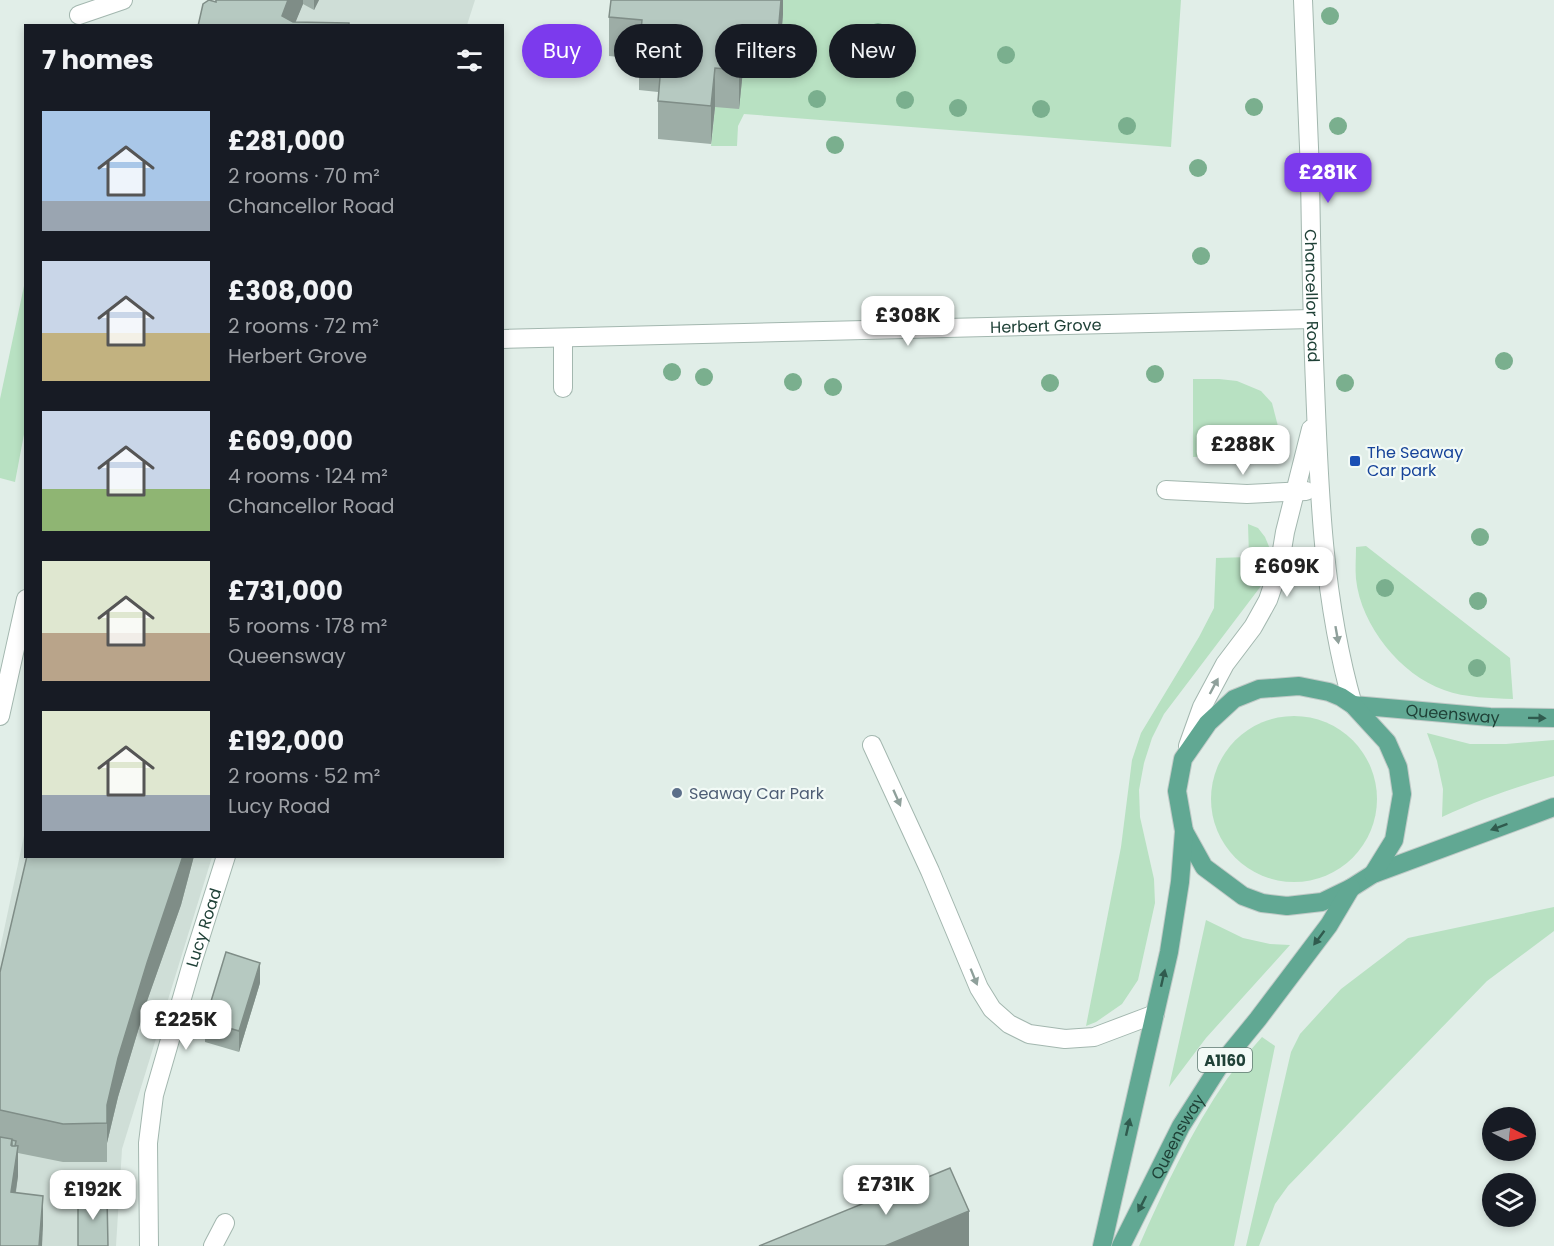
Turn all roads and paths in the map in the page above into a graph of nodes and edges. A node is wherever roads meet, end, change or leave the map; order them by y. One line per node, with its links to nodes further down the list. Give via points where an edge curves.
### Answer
1 (123, 0): 3 (street)
2 (1303, 0): 4 (street, Chancellor Road)
3 (80, 13)
4 (1312, 319): 6 (street, Herbert Grove); 8 (street, Chancellor Road)
5 (504, 339): 6 (street, Herbert Grove)
6 (563, 339): 7 (street)
7 (563, 388)
8 (1316, 409): 10 (street, Chancellor Road); 11 (street, Chancellor Road)
9 (1166, 490): 11 (street, via 1247,494)
10 (1320, 490): 11 (street); 13 (street, Chancellor Road, one-way to 13, via 1331,601)
11 (1295, 491): 17 (street, Chancellor Road, one-way to 11, via 1202,707 1268,600)
12 (24, 608): 14 (street)
13 (1353, 705): 15 (main road, Queensway, one-way to 15, via 1490,717); 17 (main road, Queensway, via 1329,692 1299,686 1259,689 1234,699 1208,723); 21 (main road, Queensway, via 1388,742 1398,767 1402,794 1394,840)
14 (0, 716)
15 (1554, 718)
16 (873, 745): 23 (street, one-way to 23, via 992,1010 1029,1034 1065,1039 1094,1037)
17 (1183, 759): 19 (main road, Queensway, via 1177,791)
18 (1554, 807): 21 (main road, Queensway, one-way to 21)
19 (1184, 831): 22 (main road, Queensway, via 1204,867 1243,896 1262,903 1287,906 1322,902); 23 (main road, Queensway, one-way to 19, via 1169,952)
20 (225, 858): 25 (street, Lucy Road, via 154,1095 148,1143)
21 (1373, 874): 22 (main road, Queensway)
22 (1351, 888): 28 (main road, Queensway / A1160, one-way to 28, via 1329,925 1218,1068 1181,1126)
23 (1155, 1014): 27 (main road, Queensway, one-way to 23)
24 (225, 1223): 26 (street)
25 (149, 1246)
26 (213, 1246)
27 (1102, 1246)
28 (1121, 1246)

